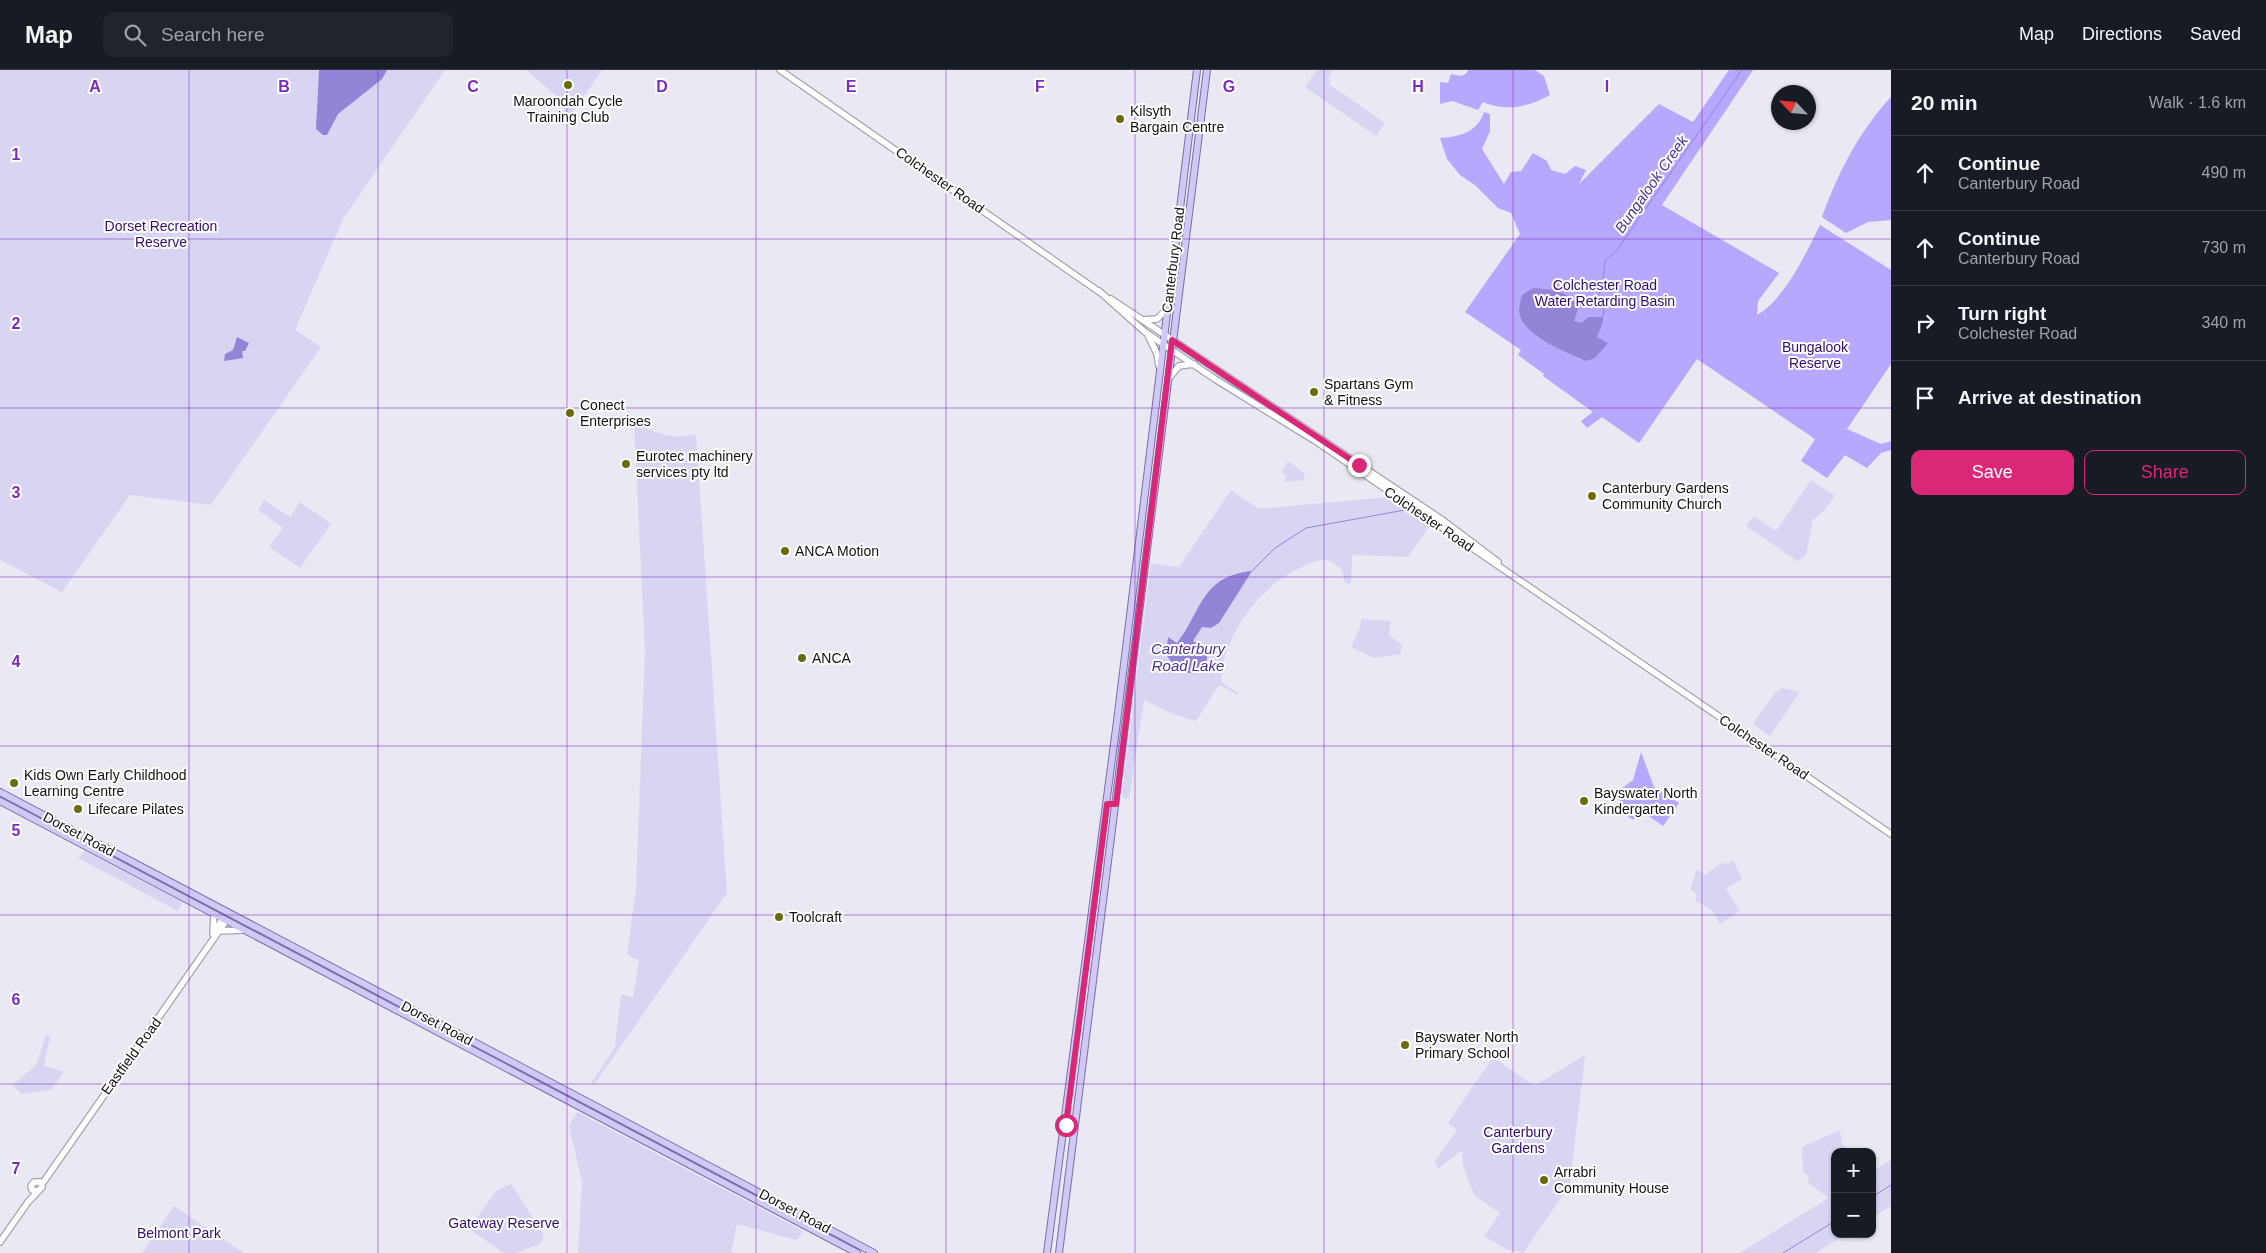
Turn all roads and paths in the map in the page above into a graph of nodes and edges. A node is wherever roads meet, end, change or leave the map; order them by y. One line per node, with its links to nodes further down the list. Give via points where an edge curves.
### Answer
1 (780, 70): 4 (main road, Colchester Road)
2 (1197, 70): 5 (main road, Canterbury Road)
3 (1206, 70): 9 (main road, Canterbury Road)
4 (1099, 291): 6 (main road, Colchester Road); 7 (main road, Colchester Road)
5 (1167, 309): 6 (main road, via 1157,319); 8 (main road, Canterbury Road)
6 (1141, 319): 8 (main road, Colchester Road)
7 (1145, 332): 10 (main road, Colchester Road); 13 (main road, via 1157,354)
8 (1164, 335): 9 (main road, Colchester Road); 10 (main road, Canterbury Road)
9 (1172, 340): 11 (main road, Canterbury Road); 18 (main road, Colchester Road, via 1441,519)
10 (1163, 344): 11 (main road, Colchester Road); 13 (main road, Canterbury Road)
11 (1171, 350): 12 (main road, Colchester Road); 14 (main road, Canterbury Road)
12 (1194, 364): 14 (main road, via 1176,368); 18 (main road, Colchester Road)
13 (1159, 372): 16 (main road, Canterbury Road)
14 (1167, 382): 15 (main road, Canterbury Road)
15 (1162, 437): 16 (main road); 17 (main road, Canterbury Road)
16 (1151, 440): 17 (main road); 19 (main road, Canterbury Road)
17 (1161, 445): 20 (main road, Canterbury Road)
18 (1513, 574): 25 (main road, Colchester Road)
19 (1122, 683): 20 (main road); 23 (main road, Canterbury Road)
20 (1131, 684): 24 (main road, Canterbury Road)
21 (3, 794): 22 (main road); 26 (main road, Dorset Road)
22 (1, 802): 27 (main road, Dorset Road)
23 (1107, 804): 24 (main road); 31 (main road, Canterbury Road)
24 (1116, 804): 32 (main road, Canterbury Road)
25 (1891, 834)
26 (109, 850): 27 (main road); 28 (main road, Dorset Road)
27 (106, 857): 29 (main road, Dorset Road)
28 (228, 912): 30 (main road, Eastfield Road); 37 (main road, Dorset Road)
29 (214, 915): 30 (main road, Dorset Road); 35 (main road)
30 (224, 920): 33 (main road, Dorset Road); 34 (main road, Eastfield Road); 35 (main road, Eastfield Road)
31 (1092, 921): 32 (main road); 39 (main road, Canterbury Road)
32 (1101, 922): 40 (main road, Canterbury Road)
33 (243, 930): 34 (main road); 38 (main road, Dorset Road)
34 (220, 931): 36 (main road, Eastfield Road)
35 (212, 938): 36 (main road, Eastfield Road)
36 (210, 946): 43 (main road, Eastfield Road, via 39,1183 41,1189 34,1190)
37 (368, 986): 38 (main road); 41 (main road, Dorset Road)
38 (364, 993): 42 (main road, Dorset Road)
39 (1059, 1168): 40 (main road); 46 (main road, Canterbury Road)
40 (1070, 1169): 47 (main road, Canterbury Road)
41 (806, 1217): 42 (main road); 45 (main road, Dorset Road)
42 (802, 1224): 44 (main road, Dorset Road)
43 (0, 1242)
44 (857, 1253)
45 (874, 1253)
46 (1047, 1253)
47 (1059, 1253)

